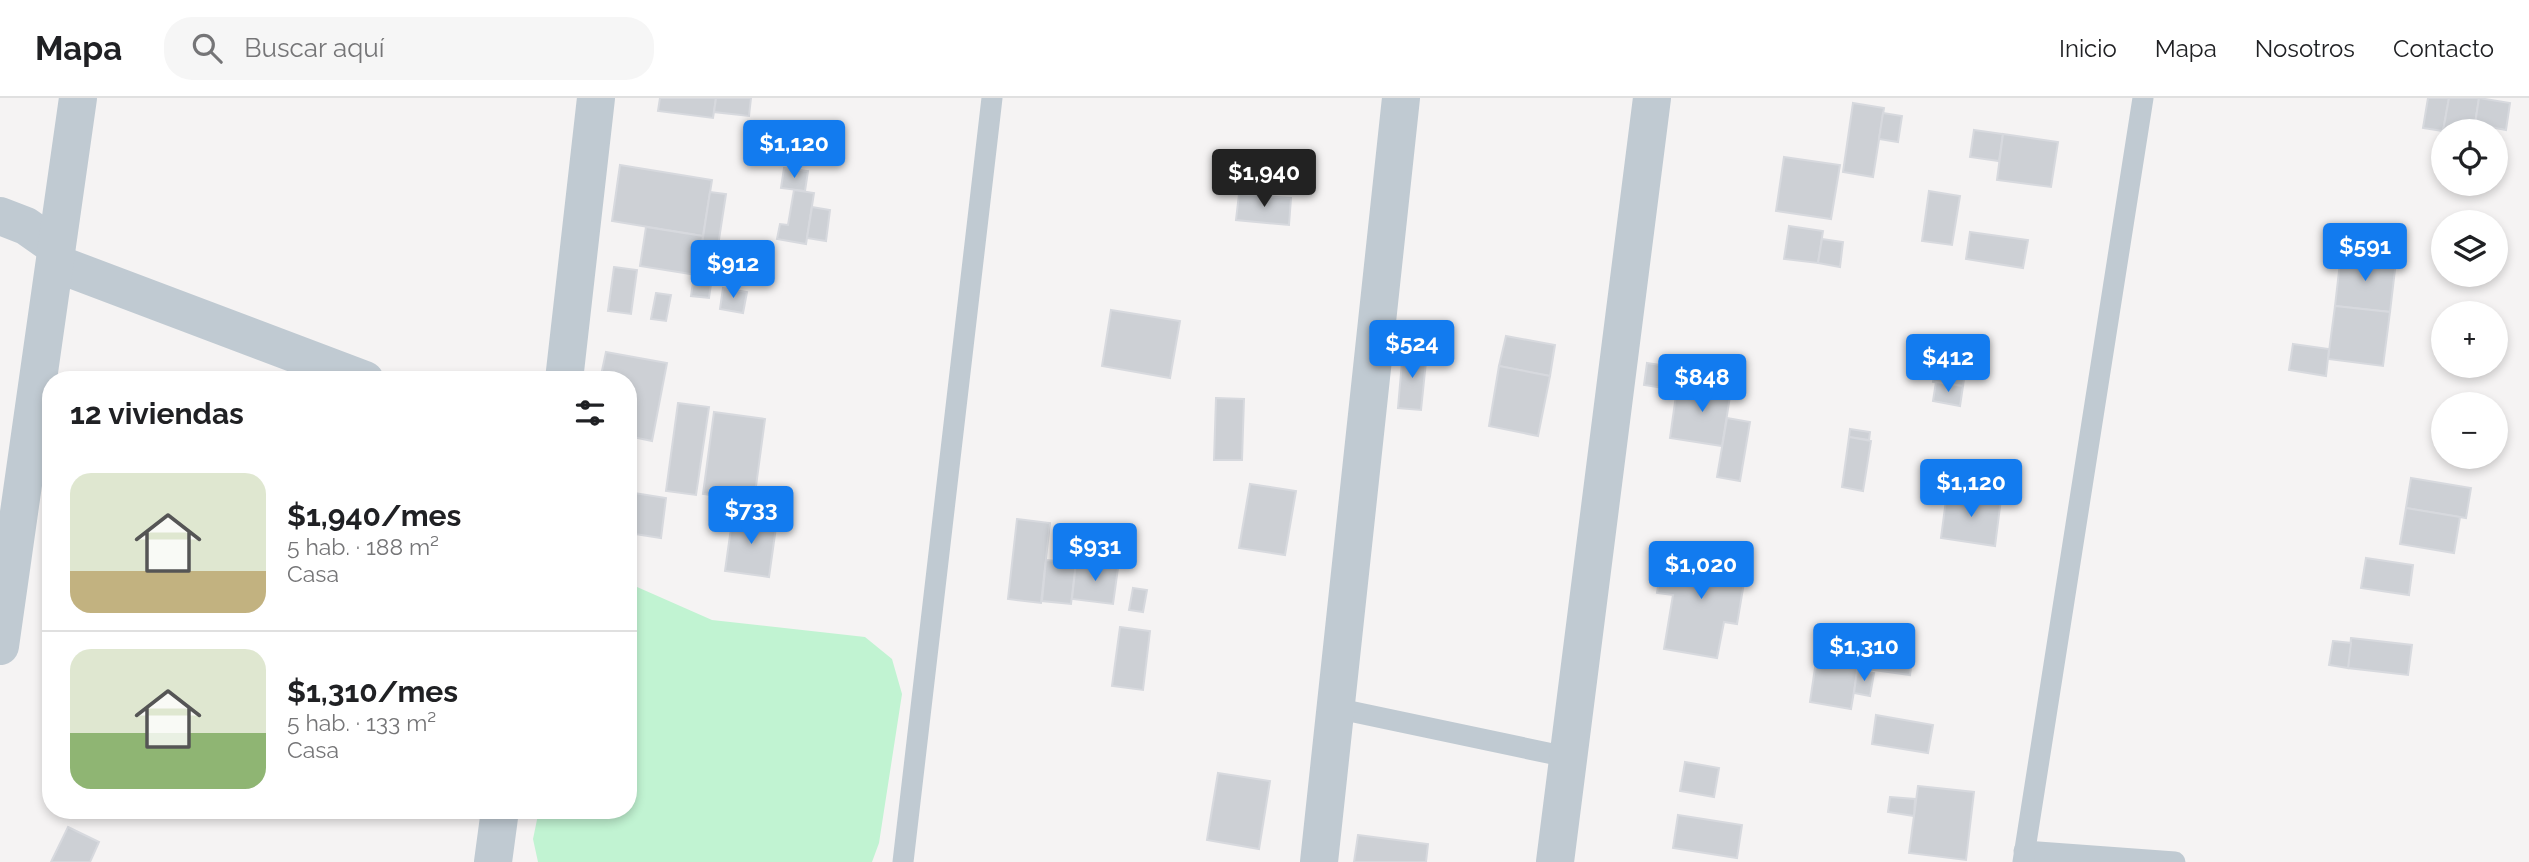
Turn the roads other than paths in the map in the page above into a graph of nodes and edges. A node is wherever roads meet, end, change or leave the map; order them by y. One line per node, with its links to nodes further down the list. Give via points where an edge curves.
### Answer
1 (78, 98): 8 (street)
2 (597, 98): 10 (street)
3 (992, 98): 17 (lane)
4 (1401, 98): 12 (street)
5 (1652, 98): 13 (street)
6 (2143, 98): 15 (lane)
7 (0, 216): 8 (street, via 26,226)
8 (56, 255): 9 (street); 11 (street)
9 (343, 371)
10 (565, 371)
11 (0, 646)
12 (1335, 708): 13 (lane); 18 (street)
13 (1567, 757): 19 (street)
14 (499, 819): 16 (street)
15 (2024, 856): 20 (lane)
16 (493, 862)
17 (903, 862)
18 (1319, 862)
19 (1555, 862)
20 (2175, 862)

